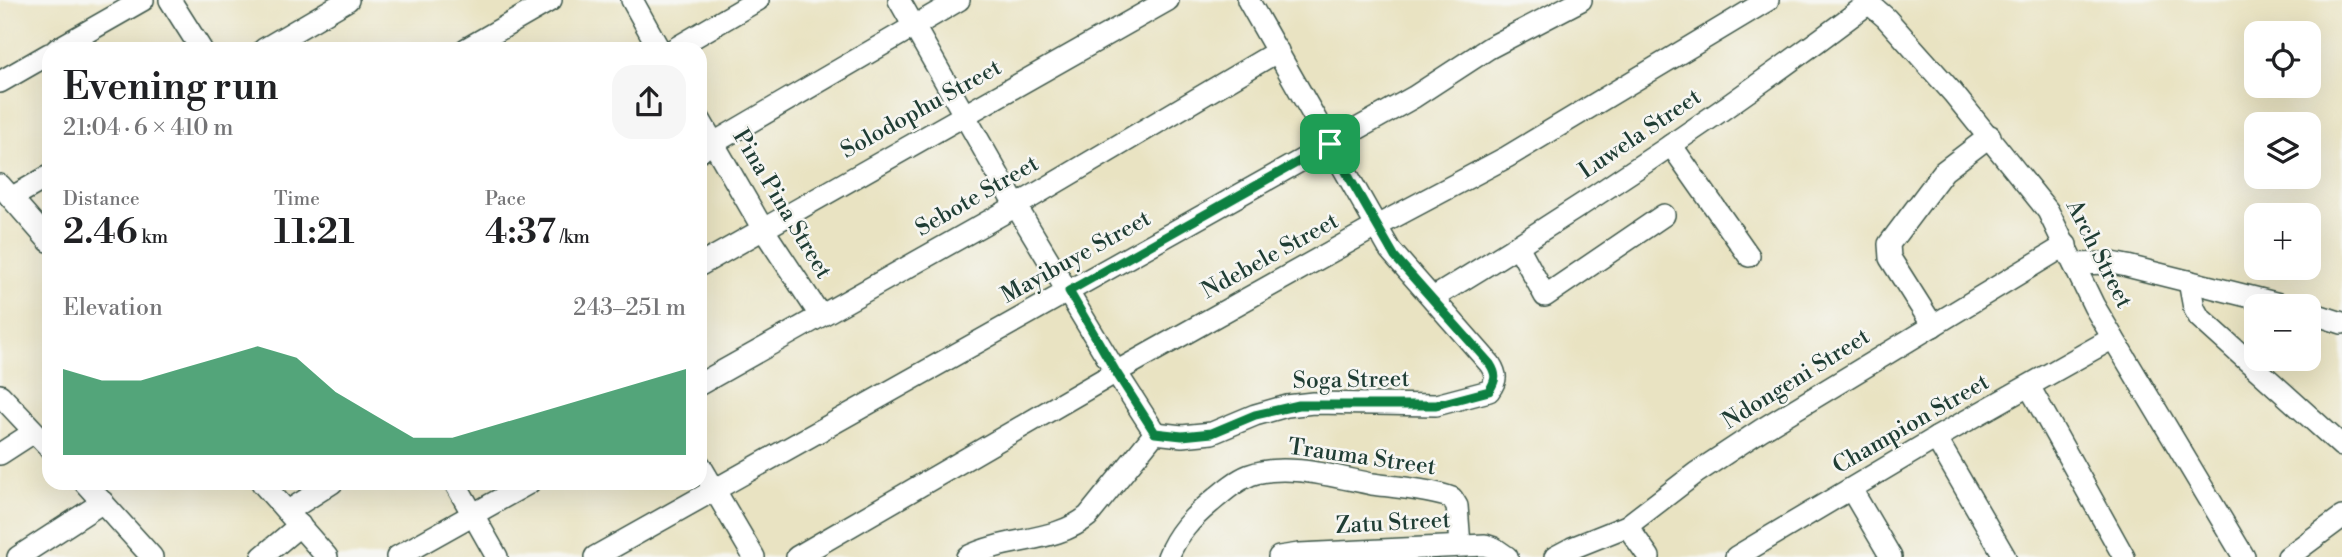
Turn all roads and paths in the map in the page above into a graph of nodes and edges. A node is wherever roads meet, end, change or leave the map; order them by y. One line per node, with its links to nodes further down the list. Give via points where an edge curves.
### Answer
1 (143, 0): 15 (street)
2 (170, 0): 16 (street)
3 (348, 0): 17 (street)
4 (551, 0): 18 (street)
5 (632, 0): 19 (street)
6 (758, 0): 20 (street)
7 (899, 0): 14 (street)
8 (959, 0): 14 (street)
9 (1168, 0): 24 (street, Solodophu Street)
10 (1248, 0): 21 (street)
11 (1581, 0): 26 (street, Mayibuye Street, via 1480,53)
12 (1768, 0): 33 (street, Ndebele Street, via 1507,157)
13 (1867, 2): 25 (street, Arch Street); 27 (street, Luwela Street, via 1786,66)
14 (914, 26): 24 (street); 28 (street)
15 (69, 42)
16 (197, 42)
17 (276, 42)
18 (478, 42)
19 (655, 42)
20 (686, 42)
21 (1278, 51): 26 (street); 31 (street, Sebote Street)
22 (42, 58): 23 (street)
23 (0, 82)
24 (963, 116): 31 (street); 34 (street, Solodophu Street)
25 (1990, 136): 37 (street, Arch Street, via 2043,204); 47 (street, via 1944,171 1889,244 1890,258)
26 (1330, 144): 33 (street); 41 (street, Mayibuye Street)
27 (1671, 145): 36 (street, Luwela Street); 38 (street)
28 (707, 147): 34 (street, Pina Pina Street)
29 (42, 179): 30 (street)
30 (6, 192): 35 (street)
31 (1016, 206): 41 (street); 44 (street, Sebote Street)
32 (1664, 215): 36 (street, via 1545,296)
33 (1377, 226): 43 (street, via 1395,257); 49 (street, Ndebele Street)
34 (763, 229): 39 (street, Solodophu Street); 44 (street, Pina Pina Street)
35 (42, 233)
36 (1518, 246): 43 (street, Luwela Street)
37 (2070, 255): 40 (street); 47 (street, Ndongeni Street); 48 (street, Arch Street)
38 (1749, 256)
39 (707, 261)
40 (2189, 281): 42 (street); 56 (street, via 2199,317)
41 (1069, 291): 49 (street); 65 (street, Mayibuye Street)
42 (2244, 295)
43 (1433, 298): 53 (street, Soga Street, via 1490,364 1496,374 1489,391 1436,405 1299,405 1255,415 1212,433)
44 (820, 315): 50 (street, Sebote Street)
45 (2321, 316): 46 (street)
46 (2342, 323)
47 (1933, 326): 70 (street, Ndongeni Street, via 1761,430)
48 (2113, 338): 51 (street, Champion Street); 92 (street, Arch Street)
49 (1116, 372): 53 (street); 82 (street, Ndebele Street)
50 (707, 380)
51 (2029, 386): 54 (street, Champion Street); 91 (street)
52 (0, 395): 55 (street)
53 (1155, 433): 83 (street, via 1077,526 995,545)
54 (1936, 438): 59 (street, Champion Street); 90 (street)
55 (42, 440): 57 (street)
56 (2342, 446)
57 (0, 454)
58 (707, 476): 65 (street)
59 (1851, 489): 72 (street, Champion Street); 89 (street)
60 (92, 490): 66 (street)
61 (268, 490): 69 (street)
62 (324, 490): 69 (street)
63 (459, 490): 67 (street)
64 (517, 490): 67 (street)
65 (716, 491): 80 (street, Mayibuye Street); 81 (street)
66 (103, 502): 74 (street); 75 (street)
67 (474, 515): 78 (street); 79 (street)
68 (2342, 517): 93 (street)
69 (294, 518): 76 (street); 77 (street)
70 (1627, 527): 73 (street, Ndongeni Street); 87 (street)
71 (1460, 545): 84 (street, Trauma Street, via 1457,506 1452,498 1279,470 1248,476 1231,485 1193,517); 85 (street, Zatu Street); 86 (street, Zatu Street, via 1485,545)
72 (1767, 549): 88 (street, Champion Street)
73 (1568, 554)
74 (18, 557)
75 (152, 557)
76 (262, 557)
77 (327, 557)
78 (397, 557)
79 (497, 557)
80 (595, 557)
81 (754, 557)
82 (797, 557)
83 (967, 557)
84 (1168, 557)
85 (1279, 557)
86 (1507, 557)
87 (1649, 557)
88 (1736, 557)
89 (1891, 557)
90 (2005, 557)
91 (2124, 557)
92 (2244, 557)
93 (2288, 557)

